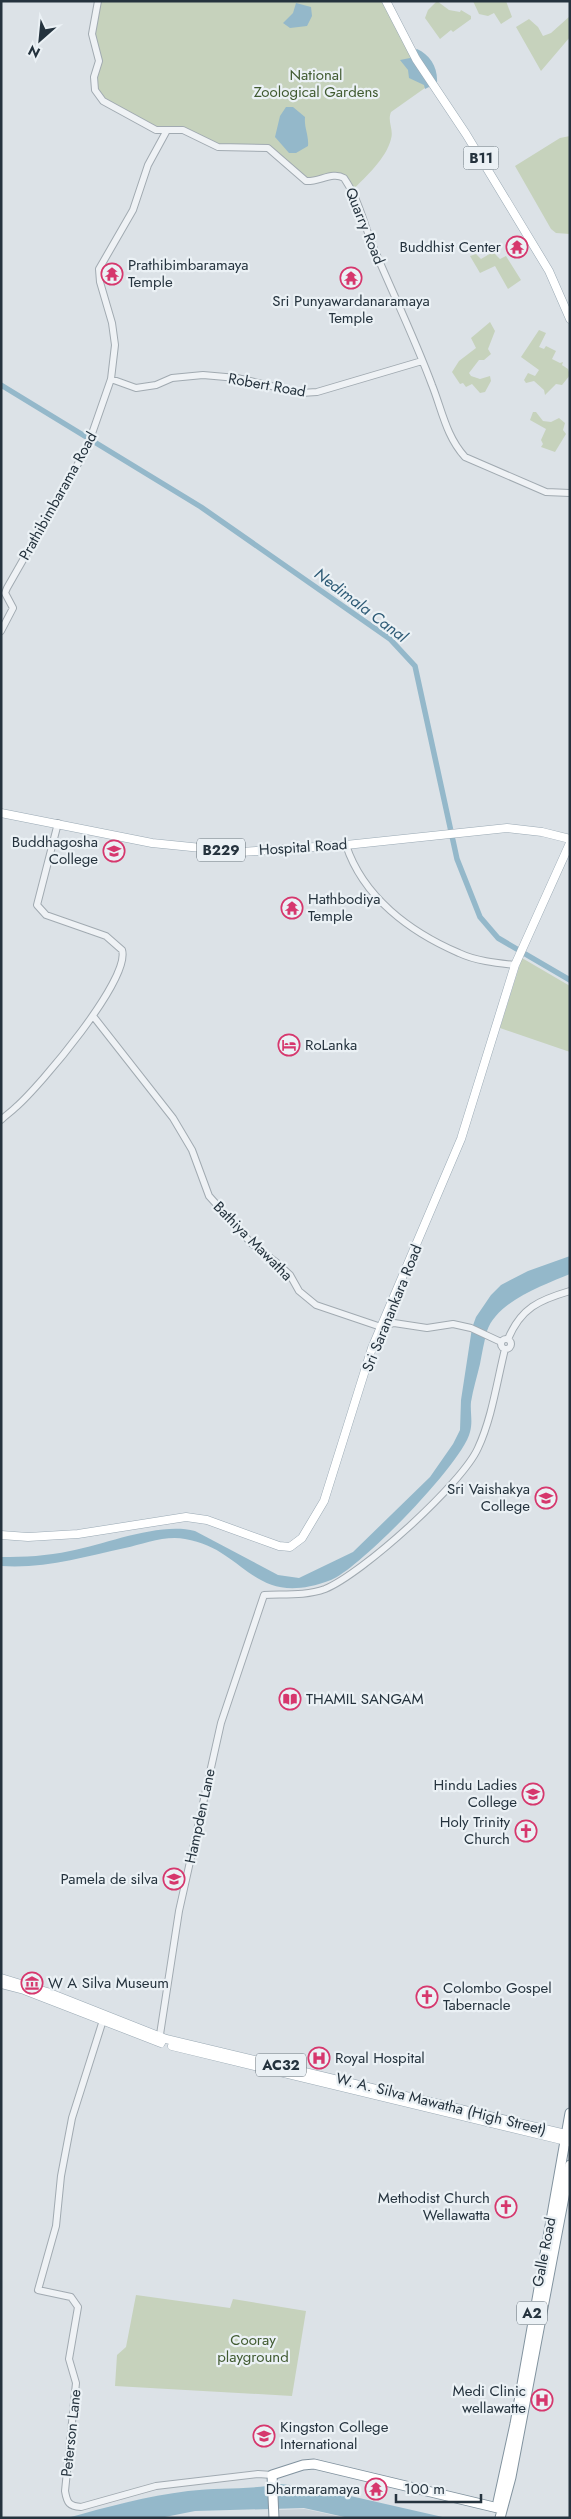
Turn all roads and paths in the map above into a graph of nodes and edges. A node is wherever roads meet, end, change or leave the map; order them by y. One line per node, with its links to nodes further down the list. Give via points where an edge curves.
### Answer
1 (98, 1): 3 (street, Quarry Road, via 92,34 99,61 94,77 96,90 103,101 121,112)
2 (386, 1): 4 (main road, B11, via 416,59 549,271)
3 (166, 132): 5 (street, Quarry Road, via 183,130 218,147 268,148 306,181 334,175 344,178 364,215 374,248 415,338); 6 (street, Prathibimbarama Road, via 148,165 132,210 99,269 115,345)
4 (570, 319)
5 (422, 361): 6 (street, Robert Road, via 317,392 301,393 237,378 203,375 172,378 136,388); 7 (street, Quarry Road, via 449,434 465,457 546,492)
6 (111, 380): 8 (street, Prathibimbarama Road, via 89,444 7,588 5,593 13,608)
7 (570, 493)
8 (1, 631)
9 (1, 813): 10 (main road, Hospital Road / B229)
10 (58, 823): 12 (main road, Hospital Road / B229, via 152,843 242,852); 14 (street, via 38,905 46,915 106,936 122,950 123,957 114,980)
11 (570, 841): 12 (main road, Hospital Road / B229, via 542,832 507,828); 13 (main road, Sri Saranankara Road)
12 (346, 844): 13 (street, via 352,862 392,913 460,954)
13 (515, 965): 17 (main road, Sri Saranankara Road, via 461,1139)
14 (93, 1016): 15 (street, via 70,1048 16,1108); 17 (street, Bathiya Mawatha, via 173,1118 192,1150 209,1196 224,1215 251,1243 284,1269 299,1291 316,1305)
15 (1, 1120)
16 (570, 1291): 18 (street, via 527,1309)
17 (381, 1327): 18 (street, via 394,1323 427,1328 453,1324); 19 (main road, Sri Saranankara Road, via 324,1501 302,1538 290,1547 265,1543 207,1520 186,1517 78,1534)
18 (505, 1341): 23 (street, Hampden Lane, via 478,1448 455,1479 392,1543 326,1588 300,1594 264,1595 220,1722 180,1911)
19 (1, 1535)
20 (1, 1978): 22 (main road, W. A. Silva Mawatha (High Street) / AC32, via 47,1992)
21 (1, 1984): 22 (main road, W. A. Silva Mawatha (High Street) / AC32)
22 (104, 2018): 23 (main road, W. A. Silva Mawatha (High Street) / AC32); 28 (street, Peterson Lane, via 72,2118 56,2226 38,2290 71,2297 78,2307 69,2359 76,2382 65,2491 67,2502 81,2507 156,2486)
23 (159, 2040): 25 (main road, W. A. Silva Mawatha (High Street) / AC32)
24 (570, 2113): 25 (highway, Galle Road / A2)
25 (568, 2138): 27 (highway, Galle Road / A2)
26 (570, 2165): 27 (highway, Galle Road / A2)
27 (522, 2402): 29 (highway, Galle Road / A2, via 498,2502)
28 (272, 2475): 29 (highway, via 314,2464); 30 (highway)
29 (501, 2514)
30 (274, 2517)

